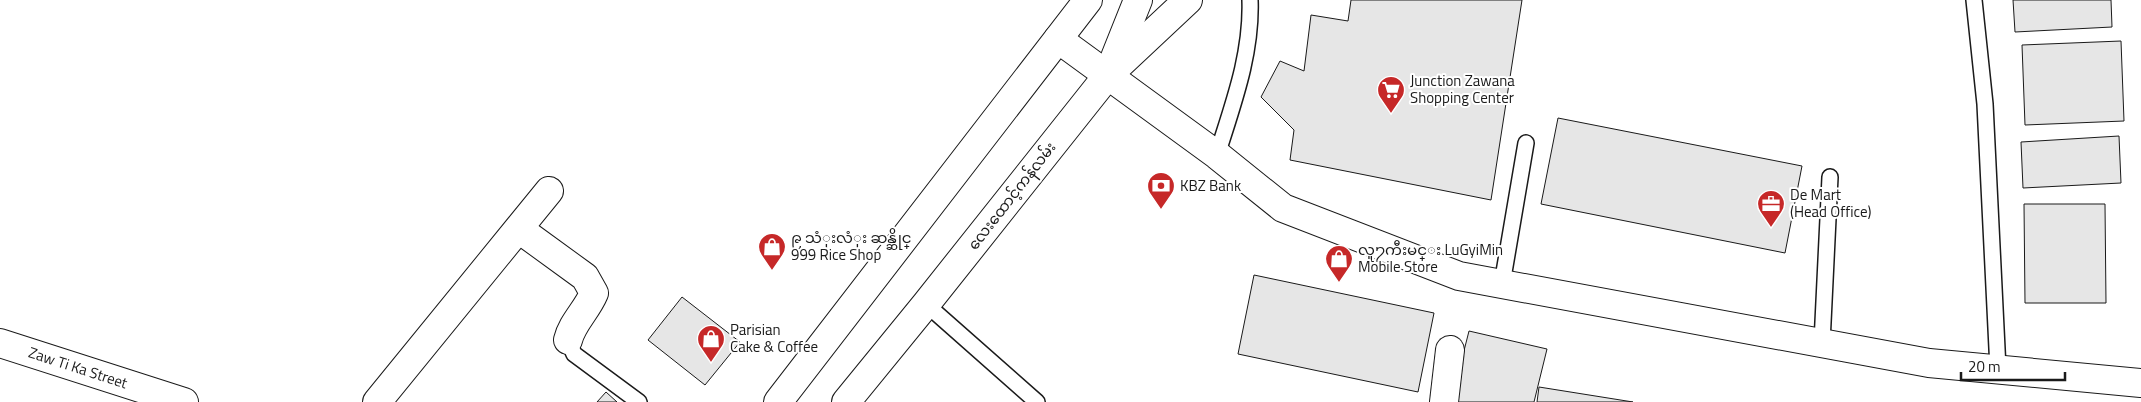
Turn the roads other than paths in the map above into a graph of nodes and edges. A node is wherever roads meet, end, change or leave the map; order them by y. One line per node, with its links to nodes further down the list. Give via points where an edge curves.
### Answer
1 (1088, 0): 6 (street)
2 (1138, 0): 7 (street)
3 (1188, 0): 7 (street, လေးထောင့်ကန်လမ်း)
4 (1250, 0): 9 (lane, via 1251,22 1243,74)
5 (1974, 0): 19 (lane, via 1986,104)
6 (1058, 39): 7 (street); 24 (street)
7 (1108, 75): 9 (street); 14 (street, လေးထောင့်ကန်လမ်း)
8 (1526, 143): 13 (lane)
9 (1217, 155): 13 (street, via 1283,208 1459,276)
10 (1830, 177): 16 (lane)
11 (549, 191): 12 (street)
12 (519, 229): 15 (street, via 585,277 594,294 570,329); 22 (street)
13 (1502, 284): 16 (street)
14 (926, 304): 25 (street, လေးထောင့်ကန်လမ်း); 26 (lane)
15 (568, 340): 23 (lane, via 574,354)
16 (1822, 342): 19 (street, via 1929,362)
17 (0, 343): 21 (street, Zaw Ti Ka Street)
18 (1450, 350): 27 (street)
19 (1998, 369): 20 (street)
20 (2141, 384)
21 (184, 402)
22 (377, 402)
23 (639, 402)
24 (778, 402)
25 (846, 402)
26 (1037, 402)
27 (1444, 402)

